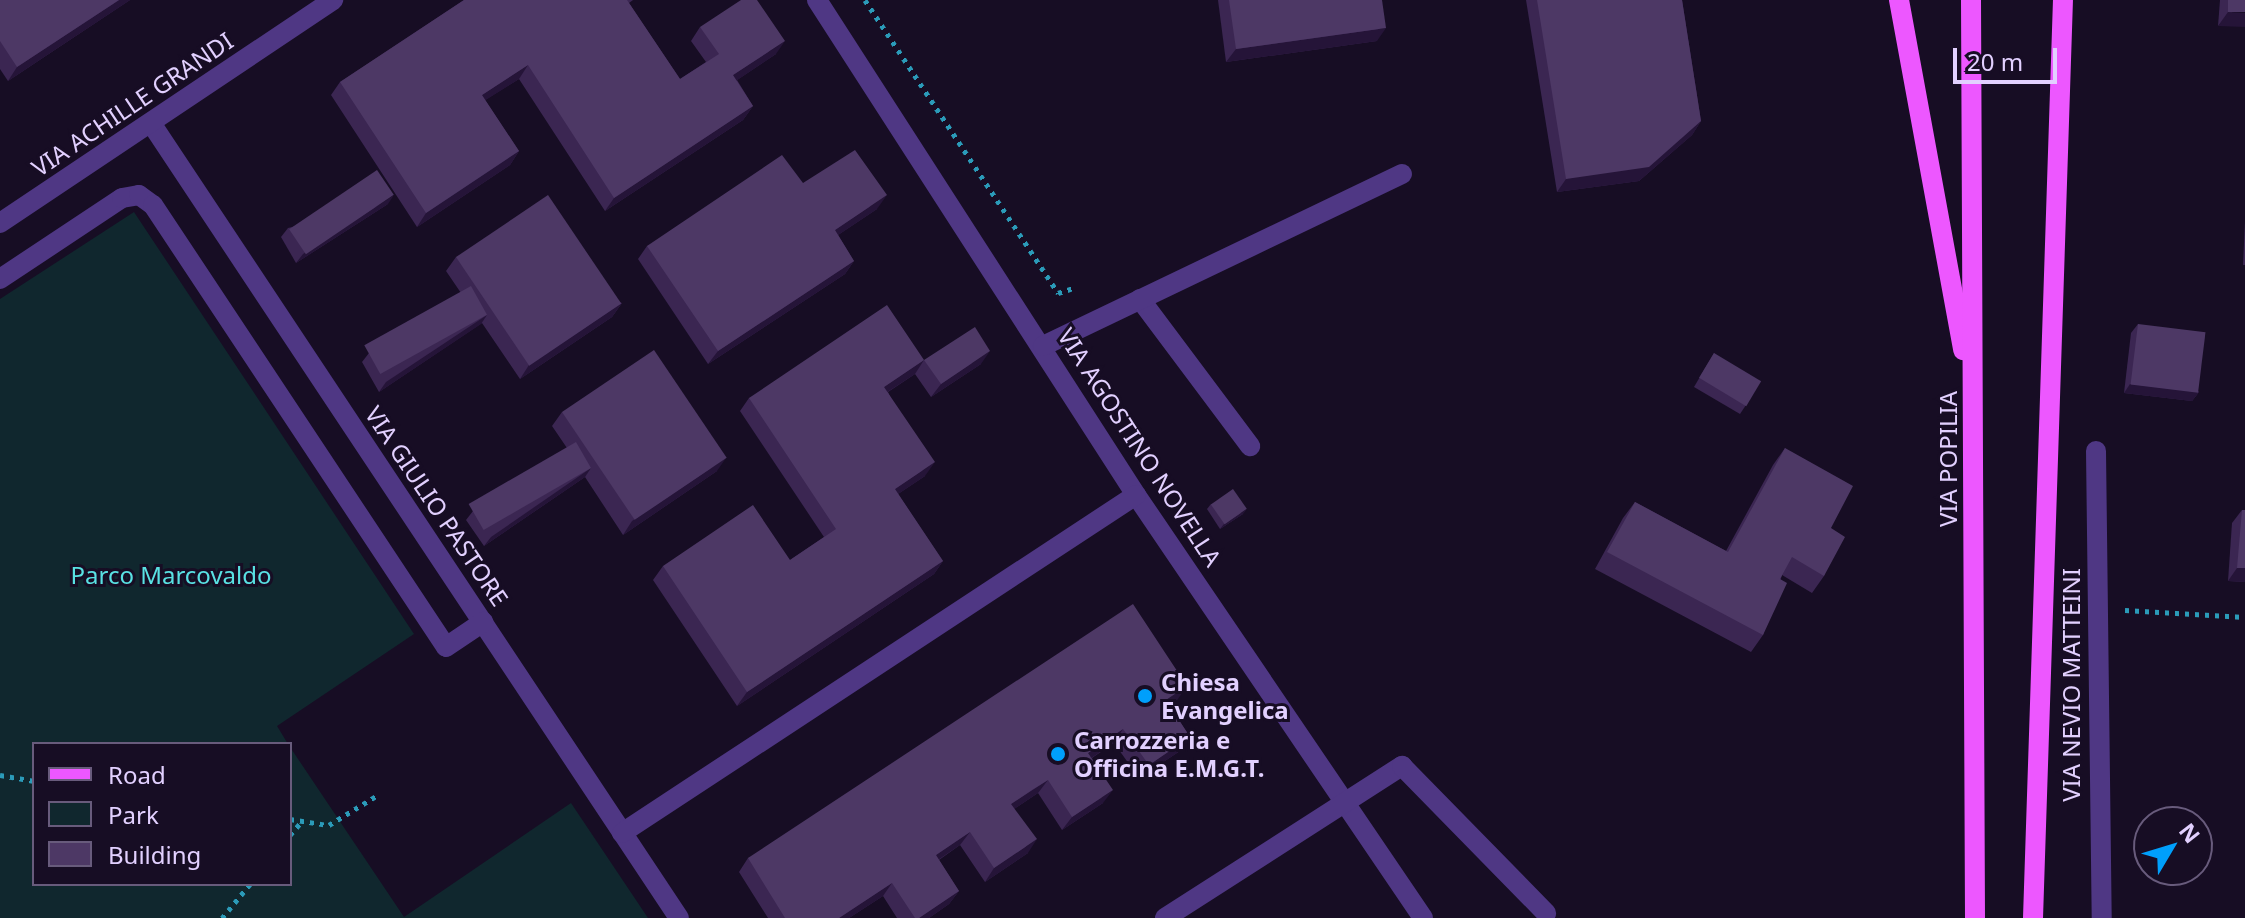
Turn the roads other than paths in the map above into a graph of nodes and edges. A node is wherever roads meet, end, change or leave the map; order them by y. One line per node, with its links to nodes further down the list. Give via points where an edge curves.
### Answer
1 (333, 0): 6 (street, VIA ACHILLE GRANDI)
2 (817, 0): 11 (street, VIA AGOSTINO NOVELLA)
3 (1899, 0): 12 (main road, via 1944,226)
4 (1971, 0): 12 (main road, VIA POPILIA)
5 (2063, 0): 24 (main road)
6 (151, 123): 8 (street, VIA ACHILLE GRANDI); 16 (street, VIA GIULIO PASTORE)
7 (1402, 174): 10 (street)
8 (0, 223)
9 (0, 279): 16 (street, via 122,198 139,195 446,647)
10 (1140, 299): 11 (street); 13 (street)
11 (1043, 346): 15 (street, VIA AGOSTINO NOVELLA)
12 (1974, 420): 23 (main road, VIA POPILIA)
13 (1250, 446)
14 (2096, 451): 25 (street, VIA NEVIO MATTEINI)
15 (1136, 495): 17 (street, VIA AGOSTINO NOVELLA); 18 (street)
16 (483, 622): 18 (street, VIA GIULIO PASTORE)
17 (1347, 801): 19 (street, via 1402,766); 21 (street); 22 (street, VIA AGOSTINO NOVELLA)
18 (622, 833): 20 (street, VIA GIULIO PASTORE)
19 (1546, 913)
20 (679, 918)
21 (1165, 918)
22 (1423, 918)
23 (1975, 918)
24 (2033, 918)
25 (2102, 918)

